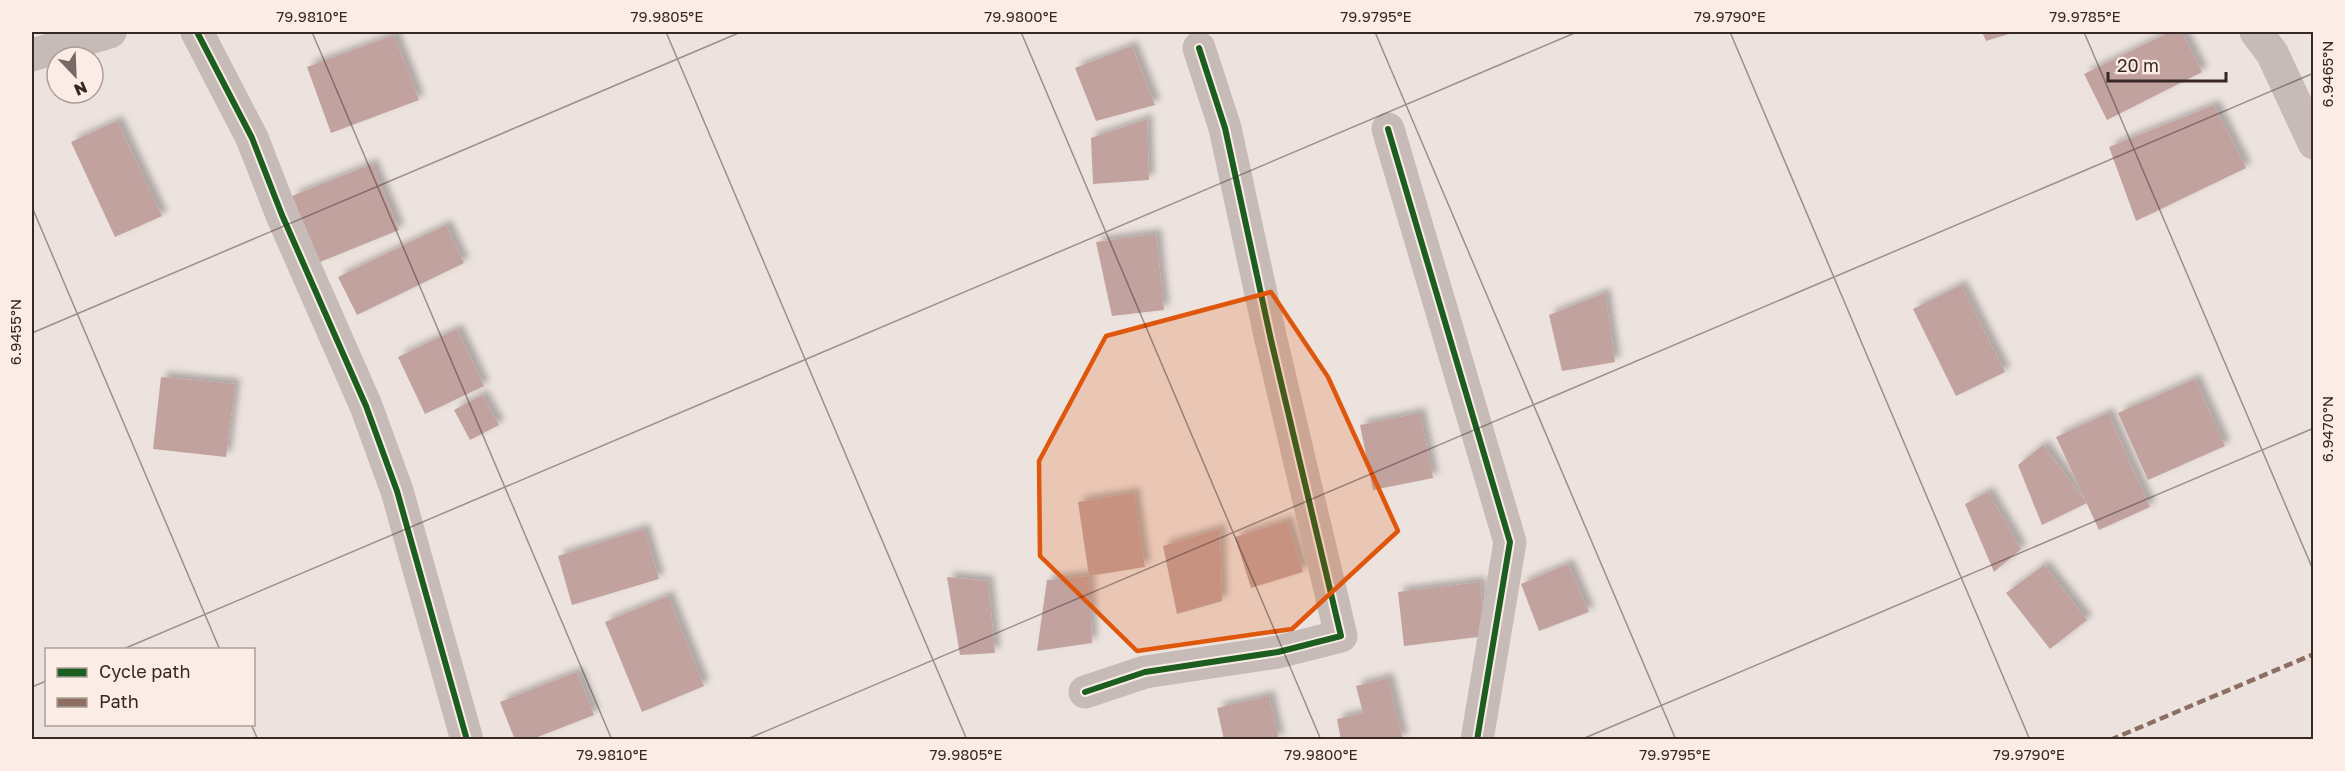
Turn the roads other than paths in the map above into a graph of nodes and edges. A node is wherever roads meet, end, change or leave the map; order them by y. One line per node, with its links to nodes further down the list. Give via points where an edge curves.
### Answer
1 (110, 32): 5 (street)
2 (197, 32): 9 (street, via 252,138 366,406 397,490)
3 (2256, 32): 7 (street, via 2272,53)
4 (1199, 48): 8 (street, via 1225,128 1341,636 1278,652 1145,672)
5 (32, 55)
6 (1388, 129): 10 (street, via 1510,542)
7 (2313, 143)
8 (1085, 692)
9 (467, 740)
10 (1477, 740)

